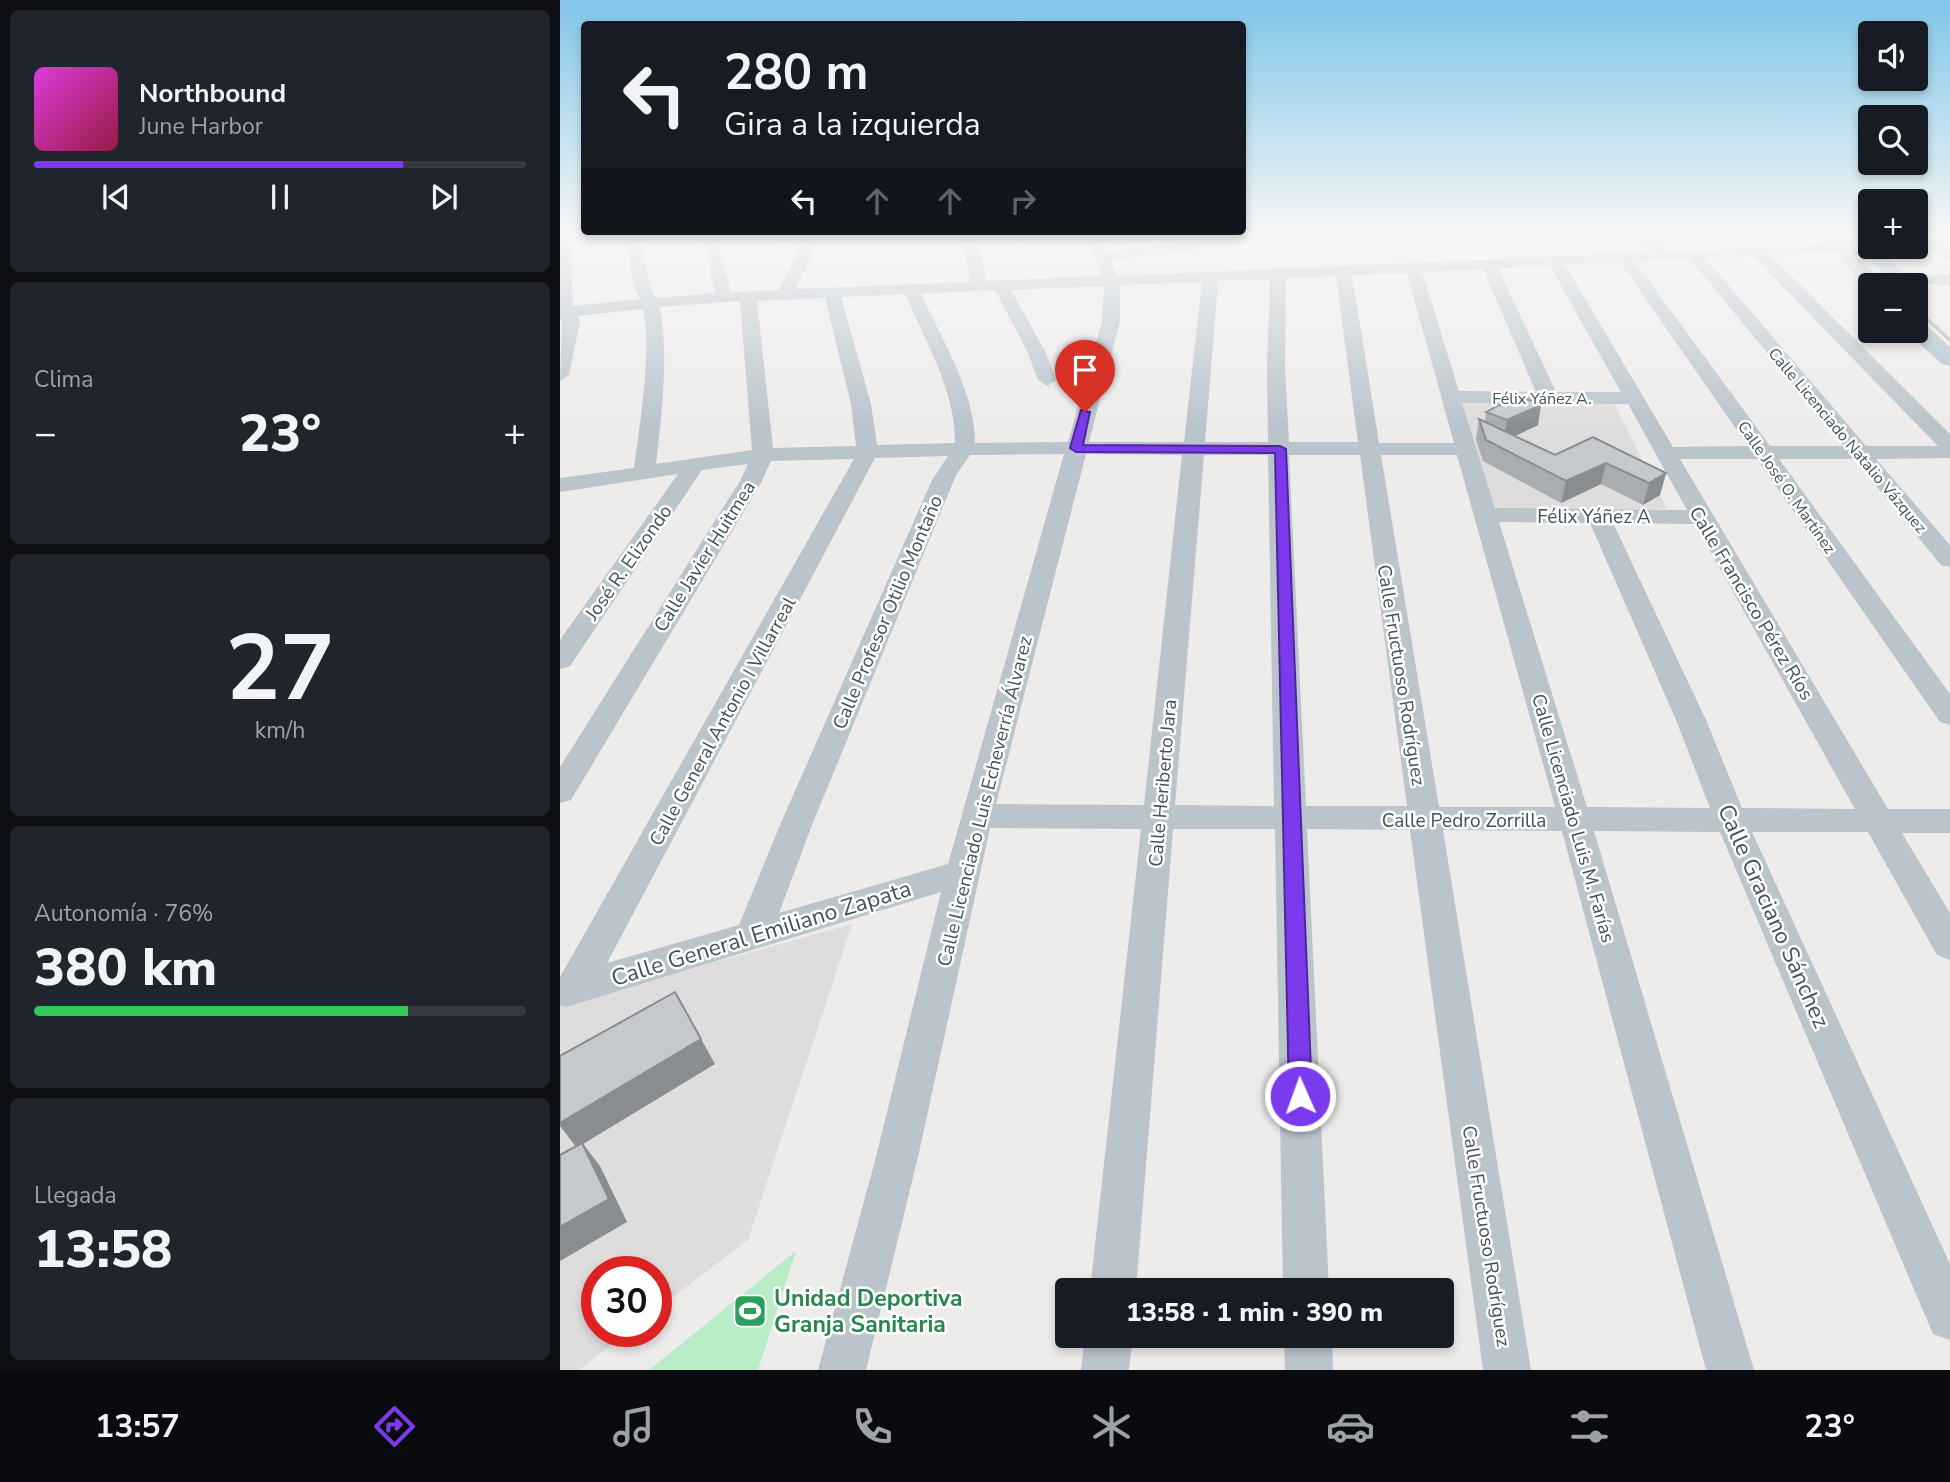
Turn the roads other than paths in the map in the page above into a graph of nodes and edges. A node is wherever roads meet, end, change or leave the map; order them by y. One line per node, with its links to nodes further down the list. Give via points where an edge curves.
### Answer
1 (648, 298): 17 (street)
2 (712, 298): 17 (street)
3 (748, 298): 38 (street)
4 (833, 298): 33 (street)
5 (915, 298): 28 (street, via 962,416 966,429)
6 (1007, 298): 22 (street)
7 (1108, 298): 27 (street, Calle Licenciado Luis Echeverría Álvarez, via 1111,321)
8 (1221, 298): 29 (street, Calle Heriberto Jara)
9 (1277, 298): 30 (street)
10 (1347, 298): 31 (street, Calle Fructuoso Rodríguez)
11 (1422, 298): 23 (street, Calle Licenciado Luis M. Farías)
12 (1503, 298): 24 (street)
13 (1576, 298): 25 (street, Calle Francisco Pérez Ríos)
14 (1653, 298): 35 (street, Calle José O. Martínez)
15 (1729, 298): 34 (street, Calle Licenciado Natalio Vázquez)
16 (1808, 298): 26 (street)
17 (650, 303): 18 (street); 40 (street, via 654,357)
18 (564, 312): 21 (street, via 571,321)
19 (1928, 339): 20 (main road)
20 (1950, 359)
21 (560, 375)
22 (1047, 380)
23 (1451, 397): 24 (street, Félix Yáñez A.); 32 (street, Calle Licenciado Luis M. Farías)
24 (1549, 398): 25 (street, Félix Yáñez A.)
25 (1634, 398): 37 (street, Calle Francisco Pérez Ríos)
26 (1950, 446)
27 (1076, 448): 28 (street); 29 (street); 51 (street, Calle Licenciado Luis Echeverría Álvarez)
28 (962, 449): 33 (street); 60 (street, Calle Profesor Otilio Montaño, via 943,480)
29 (1194, 449): 30 (street); 52 (street, Calle Heriberto Jara)
30 (1280, 449): 31 (street); 53 (street)
31 (1368, 449): 32 (street); 54 (street, Calle Fructuoso Rodríguez)
32 (1464, 449): 43 (street, Calle Licenciado Luis M. Farías)
33 (868, 451): 38 (street); 62 (street, Calle General Antonio I Villarreal, via 657,841)
34 (1856, 451): 35 (street); 36 (street); 46 (street, Calle Licenciado Natalio Vázquez)
35 (1761, 452): 37 (street); 48 (street, Calle José O. Martínez)
36 (1950, 452)
37 (1664, 453): 45 (street, Calle Francisco Pérez Ríos)
38 (762, 456): 39 (street); 49 (street, Calle Javier Huitmea, via 751,481)
39 (696, 464): 40 (street); 47 (street, José R. Elizondo)
40 (644, 472): 41 (street)
41 (571, 484): 42 (street)
42 (560, 507)
43 (1486, 516): 44 (street, Félix Yáñez A); 56 (street, Calle Licenciado Luis M. Farías)
44 (1598, 516): 45 (street, Félix Yáñez A); 55 (street, Calle Graciano Sánchez)
45 (1700, 517): 58 (street, Calle Francisco Pérez Ríos)
46 (1950, 560)
47 (560, 660)
48 (1950, 715)
49 (570, 758): 50 (street, Calle Javier Huitmea)
50 (560, 792)
51 (977, 816): 52 (street, Calle Pedro Zorrilla); 59 (street, Calle Licenciado Luis Echeverría Álvarez)
52 (1158, 817): 53 (street, Calle Pedro Zorrilla); 63 (street, Calle Heriberto Jara)
53 (1291, 819): 54 (street, Calle Pedro Zorrilla); 64 (street)
54 (1424, 820): 56 (street, Calle Pedro Zorrilla); 71 (street, Calle Fructuoso Rodríguez)
55 (1731, 820): 56 (street, Calle Pedro Zorrilla); 58 (street, Calle Pedro Zorrilla); 65 (street, Calle Graciano Sánchez)
56 (1575, 821): 72 (street, Calle Licenciado Luis M. Farías)
57 (1950, 821): 58 (street, Calle Pedro Zorrilla)
58 (1879, 822): 61 (street, Calle Francisco Pérez Ríos)
59 (962, 873): 60 (street, Calle General Emiliano Zapata); 68 (street, Calle Licenciado Luis Echeverría Álvarez)
60 (753, 934): 62 (street, Calle General Emiliano Zapata)
61 (1950, 945)
62 (567, 991)
63 (1114, 1278)
64 (1306, 1278)
65 (1950, 1317)
66 (1108, 1348): 69 (street)
67 (1308, 1348): 70 (street)
68 (842, 1370)
69 (1105, 1370)
70 (1309, 1370)
71 (1507, 1370)
72 (1730, 1370)

